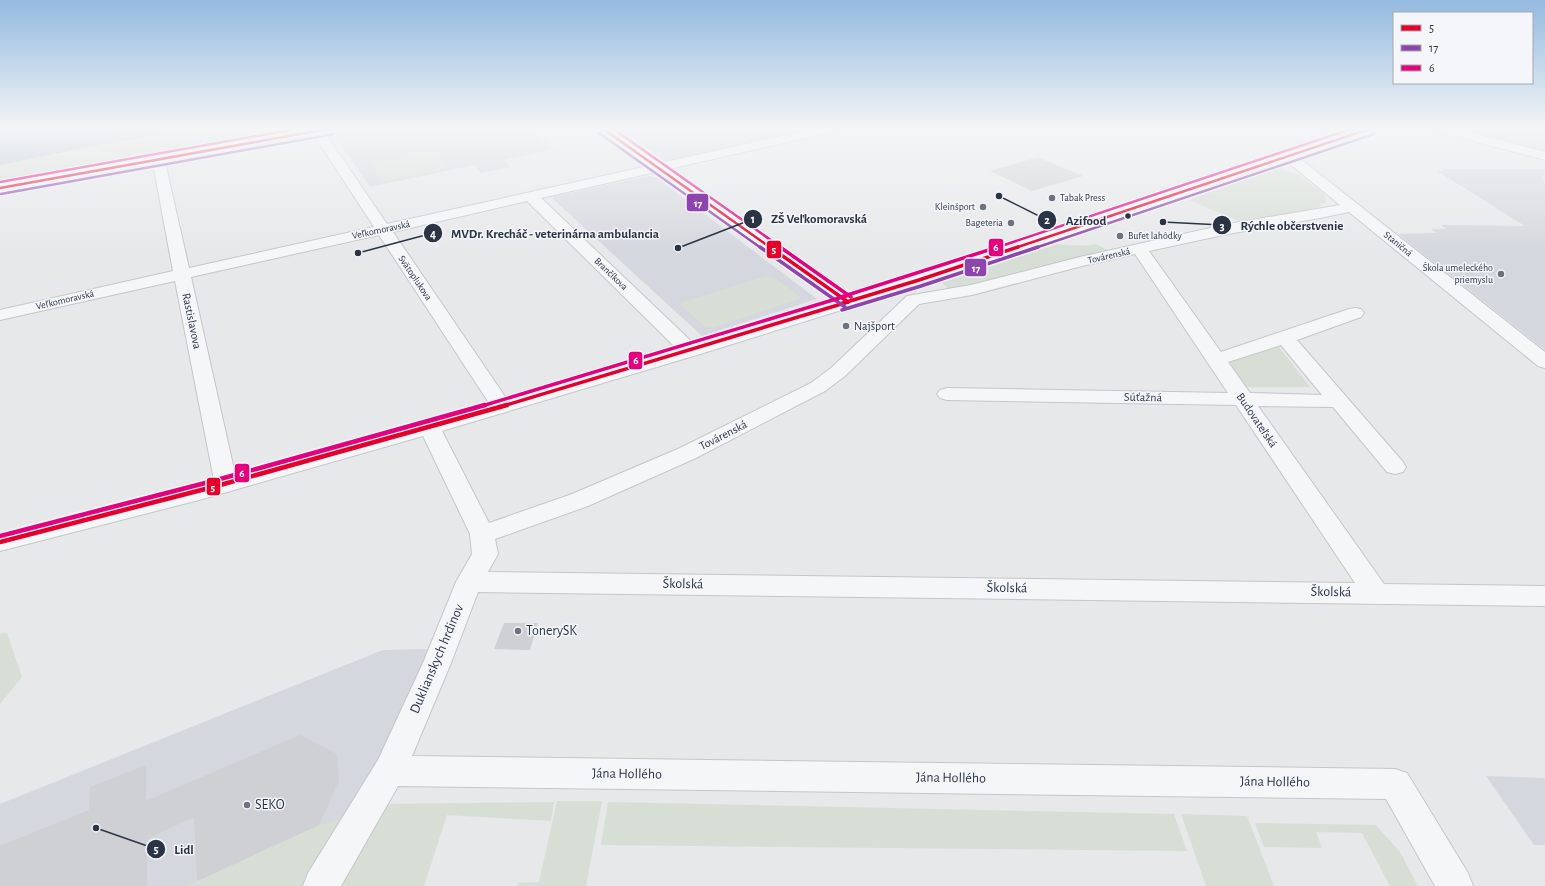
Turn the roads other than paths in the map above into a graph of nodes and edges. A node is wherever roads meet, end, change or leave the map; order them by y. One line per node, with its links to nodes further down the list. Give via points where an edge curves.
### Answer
1 (98, 169): 8 (street)
2 (160, 169): 13 (street, Rastislavova)
3 (343, 169): 11 (street, Svätoplukova)
4 (653, 169): 9 (street, Veľkomoravská)
5 (661, 169): 15 (street)
6 (1251, 169): 14 (street)
7 (1304, 169): 10 (street, Staničná)
8 (0, 188)
9 (531, 197): 11 (street, Veľkomoravská); 19 (street, Brančíkova)
10 (1351, 207): 12 (street, Továrenská, via 1228,229); 21 (street, Staničná)
11 (383, 230): 13 (street, Veľkomoravská); 25 (street, Svätoplukova)
12 (1138, 249): 14 (street, Továrenská, via 972,290 938,296 937,292); 20 (street, Budovateľská)
13 (182, 273): 17 (street, Veľkomoravská); 28 (street, Rastislavova)
14 (916, 290): 15 (street, via 840,304); 29 (street, Továrenská, via 838,372 818,386 688,453 580,500)
15 (848, 302): 19 (street)
16 (1355, 313): 18 (street)
17 (0, 315)
18 (1285, 338): 20 (street); 24 (street)
19 (690, 351): 25 (street)
20 (1216, 360): 23 (street, Budovateľská)
21 (1545, 362)
22 (948, 394): 23 (street, Súťažná)
23 (1243, 399): 24 (street, Súťažná); 32 (street, Budovateľská)
24 (1339, 400): 27 (street)
25 (501, 406): 26 (street)
26 (429, 427): 28 (street); 29 (street, Duklianskych hrdinov)
27 (1395, 466)
28 (226, 484): 30 (street)
29 (482, 534): 31 (street, Duklianskych hrdinov, via 485,554)
30 (0, 542)
31 (469, 582): 32 (street, Školská); 34 (street, Duklianskych hrdinov, via 437,663)
32 (1375, 592): 33 (street, Školská)
33 (1545, 596)
34 (389, 771): 35 (street, Duklianskych hrdinov); 36 (street, Jána Hollého, via 1395,784)
35 (321, 886)
36 (1455, 886)

